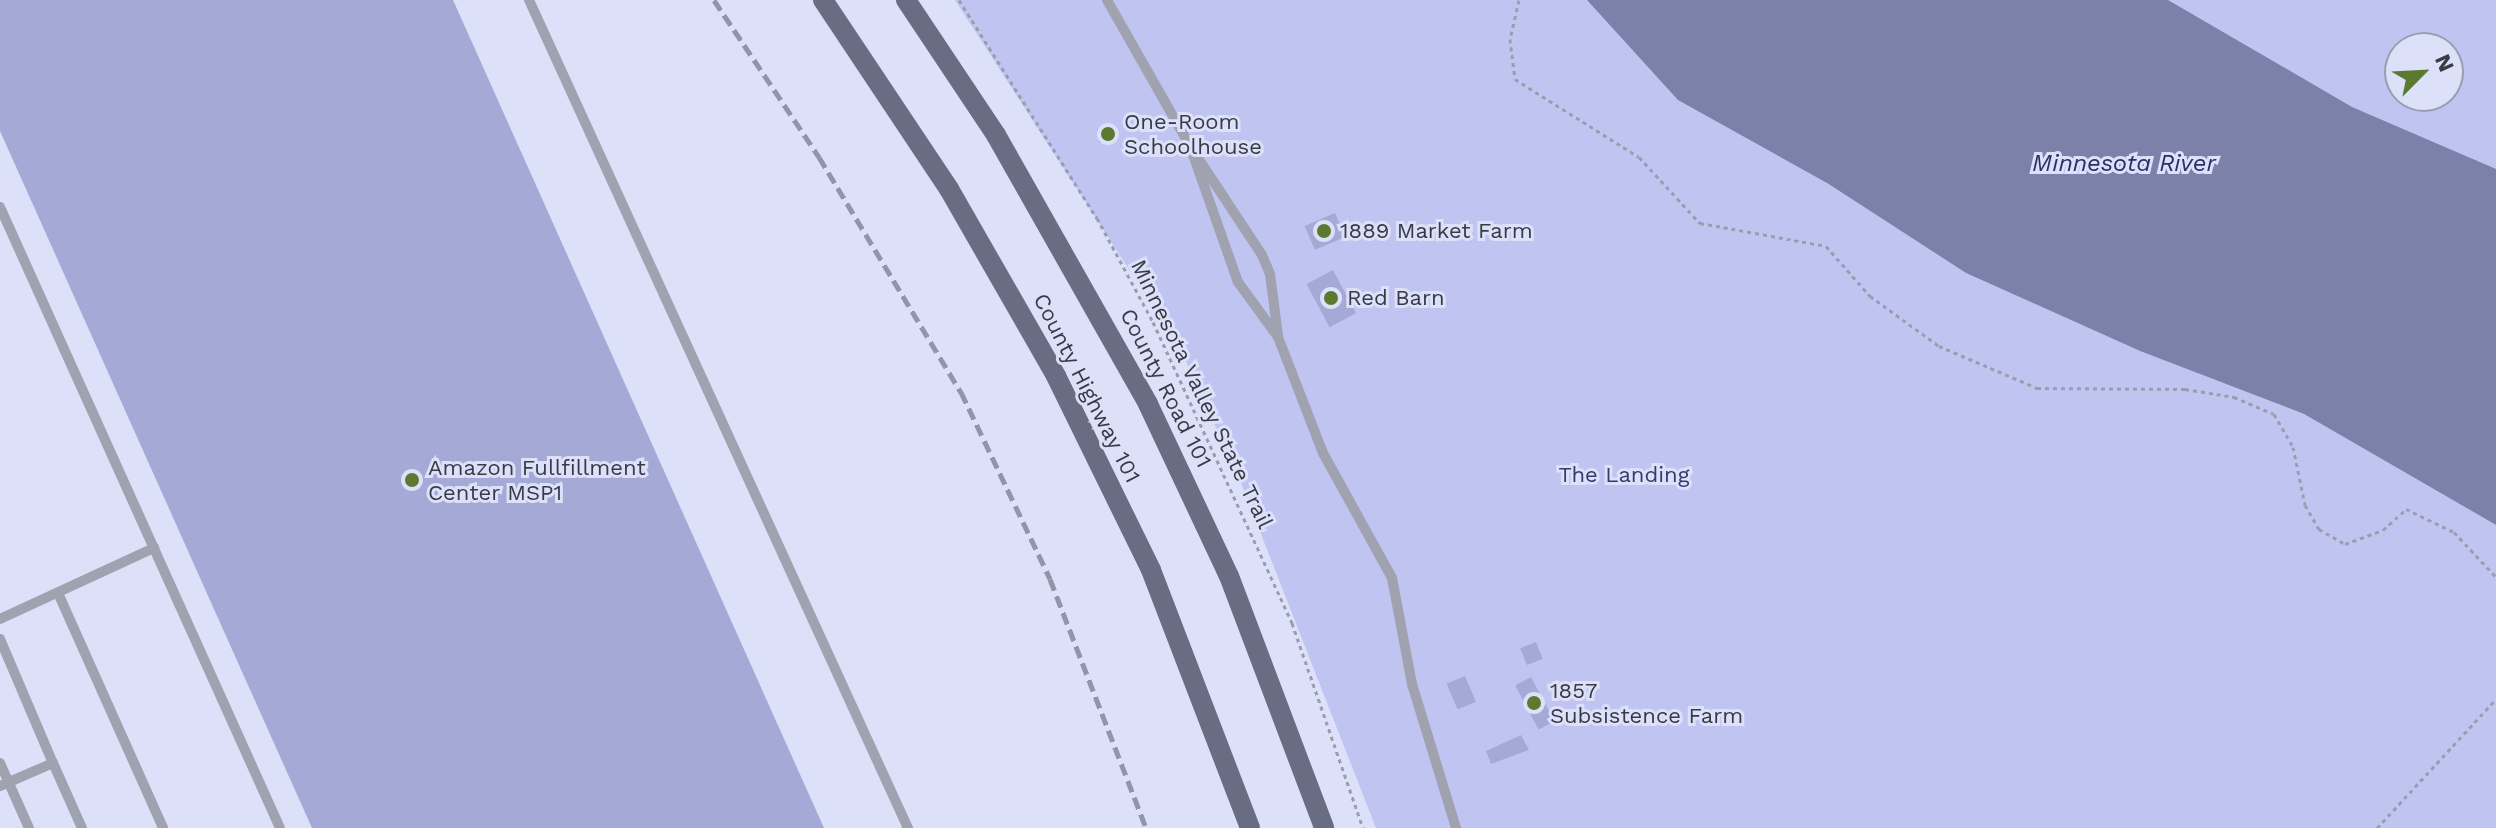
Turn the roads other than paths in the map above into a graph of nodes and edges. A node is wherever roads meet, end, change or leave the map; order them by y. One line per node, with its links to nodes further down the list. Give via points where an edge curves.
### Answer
1 (529, 0): 19 (lane)
2 (823, 0): 20 (main road, County Highway 101, via 949,189 1056,376 1151,570)
3 (906, 0): 21 (main road, County Road 101, via 996,135 1148,404 1229,576)
4 (1107, 0): 5 (lane)
5 (1190, 146): 7 (lane, via 1238,282); 7 (lane, via 1262,255 1270,274)
6 (0, 207): 8 (lane)
7 (1278, 337): 22 (lane, via 1323,453 1392,578 1412,684)
8 (154, 548): 9 (lane); 18 (lane)
9 (58, 593): 10 (lane); 17 (lane)
10 (0, 619)
11 (0, 639): 13 (lane)
12 (0, 763): 14 (lane)
13 (53, 763): 14 (lane); 16 (lane)
14 (4, 784): 15 (lane)
15 (29, 828)
16 (82, 828)
17 (163, 828)
18 (280, 828)
19 (908, 828)
20 (1250, 828)
21 (1324, 828)
22 (1456, 828)

